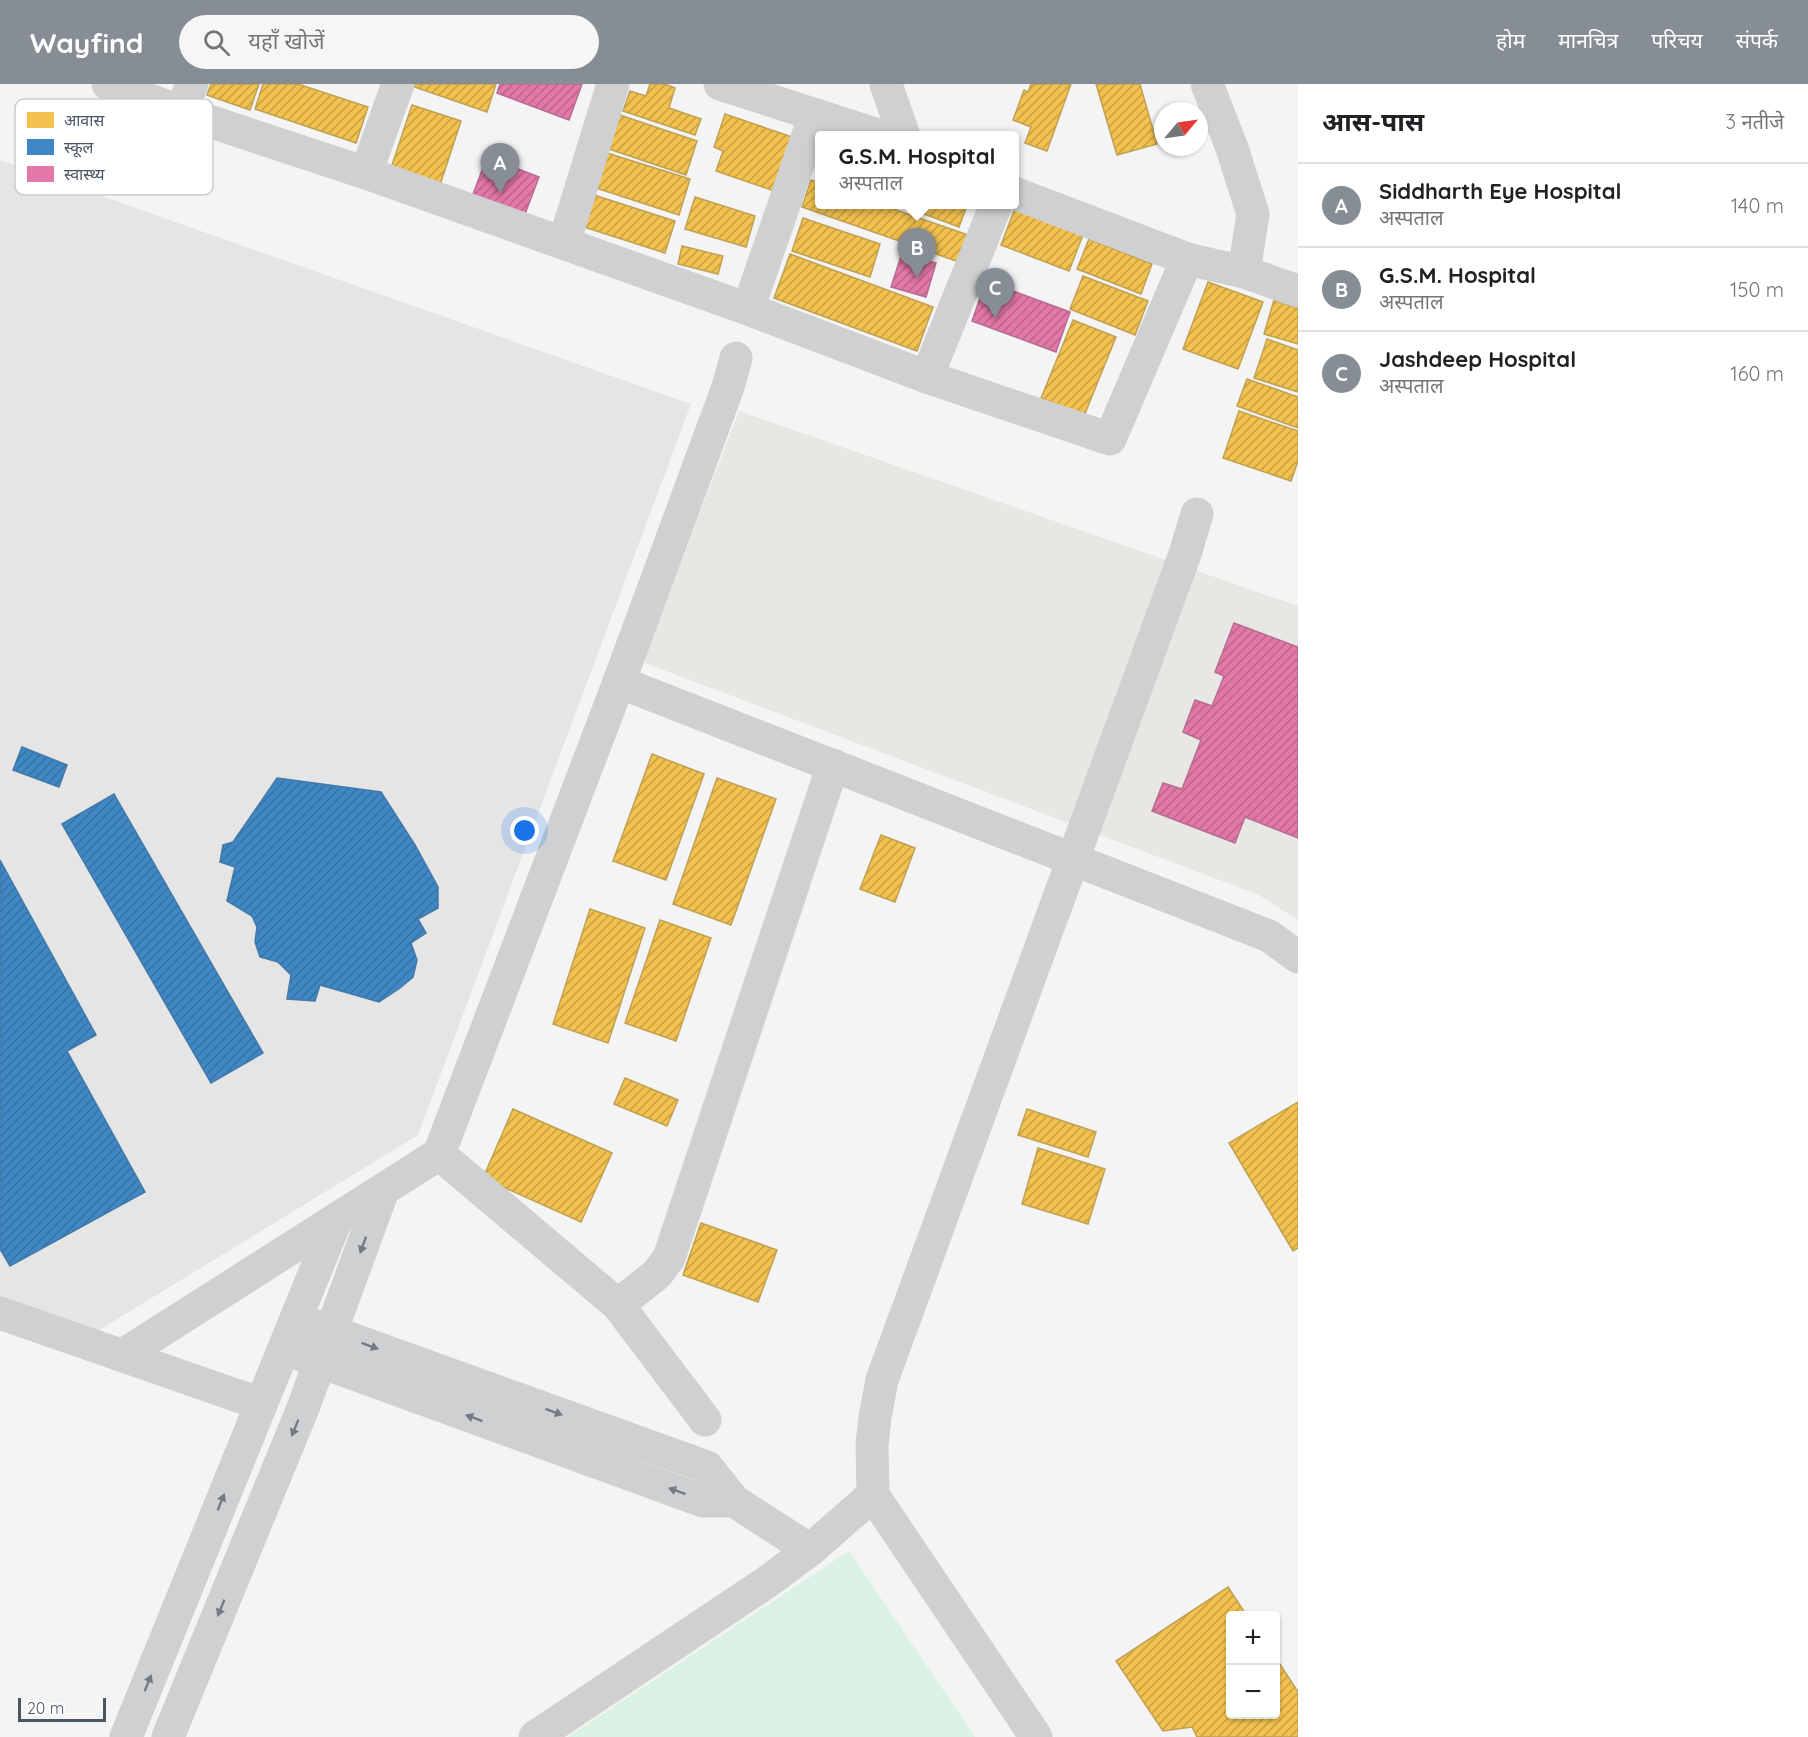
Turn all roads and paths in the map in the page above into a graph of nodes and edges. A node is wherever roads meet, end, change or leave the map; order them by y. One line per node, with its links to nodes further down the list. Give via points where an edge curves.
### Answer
1 (108, 84): 7 (street)
2 (398, 84): 12 (street)
3 (612, 84): 15 (street)
4 (720, 84): 9 (street)
5 (886, 84): 11 (street)
6 (1208, 84): 17 (street, via 1253,214)
7 (187, 98)
8 (213, 109): 12 (street)
9 (815, 115): 10 (street); 19 (street)
10 (868, 131)
11 (902, 131)
12 (366, 173): 15 (street)
13 (1019, 196): 16 (street)
14 (994, 209): 21 (street)
15 (564, 243): 19 (street)
16 (1187, 259): 17 (street); 21 (street, via 1110,439)
17 (1244, 272): 18 (street)
18 (1298, 291)
19 (748, 309): 21 (street)
20 (736, 358): 23 (street)
21 (927, 377)
22 (1197, 514): 25 (street)
23 (619, 682): 24 (street); 27 (street)
24 (833, 765): 25 (street); 30 (street, via 669,1258 657,1274)
25 (1072, 858): 26 (street, via 1269,936); 39 (street, via 882,1380 872,1445)
26 (1298, 957)
27 (439, 1154): 28 (street); 30 (street)
28 (383, 1190): 29 (street); 33 (street, one-way to 33)
29 (336, 1220): 32 (street); 35 (street)
30 (618, 1305): 38 (street)
31 (0, 1313): 35 (street)
32 (296, 1319): 33 (street); 34 (street)
33 (331, 1332): 36 (street); 40 (street, one-way to 40, via 707,1467)
34 (283, 1349): 36 (street); 37 (street)
35 (123, 1355): 37 (street)
36 (320, 1362): 40 (street, one-way to 36, via 703,1501); 43 (street, one-way to 43)
37 (261, 1404): 42 (street, one-way to 37)
38 (705, 1420)
39 (873, 1495): 41 (street); 45 (street)
40 (734, 1501): 41 (street)
41 (810, 1550): 44 (street)
42 (126, 1737)
43 (168, 1737)
44 (535, 1737)
45 (1036, 1737)

